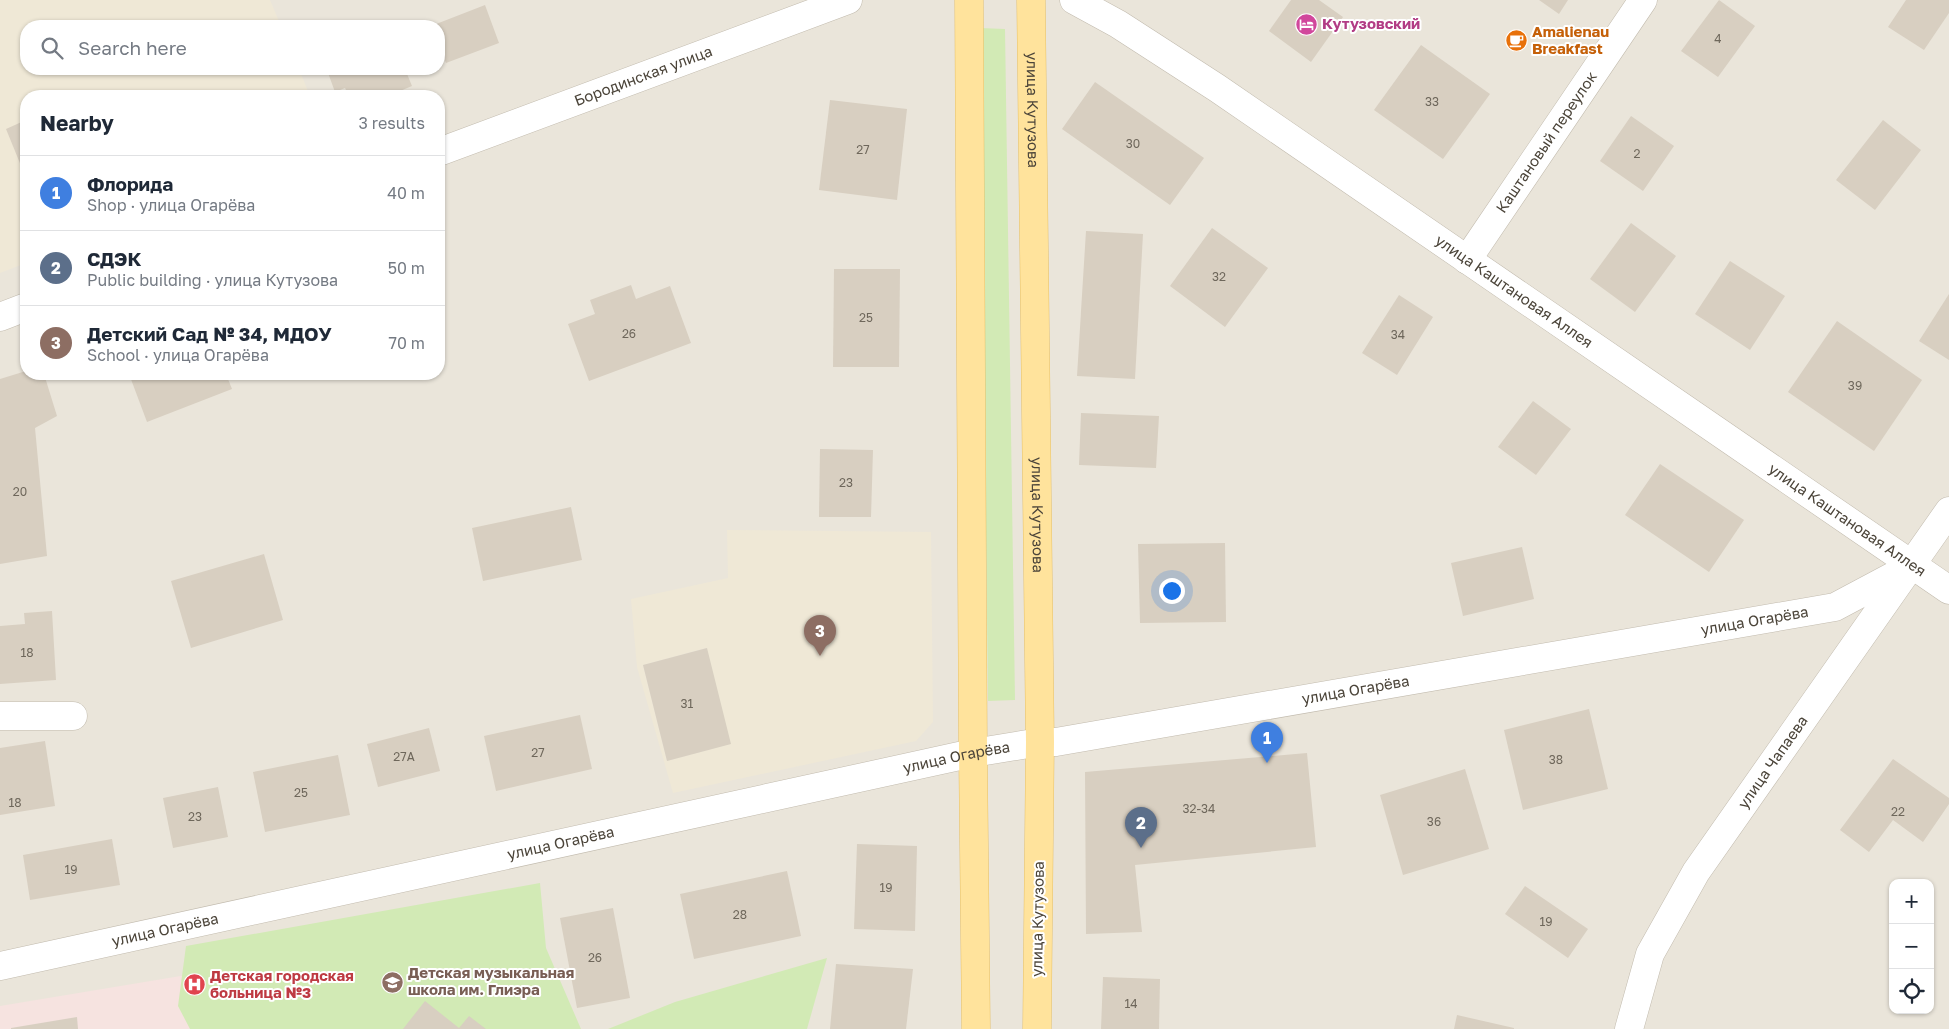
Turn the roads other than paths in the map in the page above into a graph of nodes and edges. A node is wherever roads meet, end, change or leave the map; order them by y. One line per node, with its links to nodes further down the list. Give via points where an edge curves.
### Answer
1 (848, 0): 6 (street, Бородинская улица)
2 (969, 0): 16 (main road)
3 (1031, 0): 15 (main road, улица Кутузова)
4 (1074, 0): 7 (street, улица Каштановая Аллея, via 1118,24 1217,88)
5 (1643, 0): 7 (street, Каштановый переулок)
6 (445, 150)
7 (1467, 260): 11 (street, улица Каштановая Аллея)
8 (20, 309): 9 (street)
9 (0, 317)
10 (1949, 511): 11 (street, улица Чапаева)
11 (1912, 566): 12 (street, улица Каштановая Аллея); 15 (street, улица Огарёва, via 1835,607 1066,741); 20 (street, улица Чапаева, via 1696,872 1650,954)
12 (1949, 590)
13 (0, 716): 14 (street)
14 (74, 716)
15 (1040, 742): 16 (street, улица Огарёва); 19 (main road, улица Кутузова)
16 (973, 753): 17 (street, улица Огарёва); 18 (main road)
17 (0, 966)
18 (976, 1029)
19 (1037, 1029)
20 (1629, 1029)

